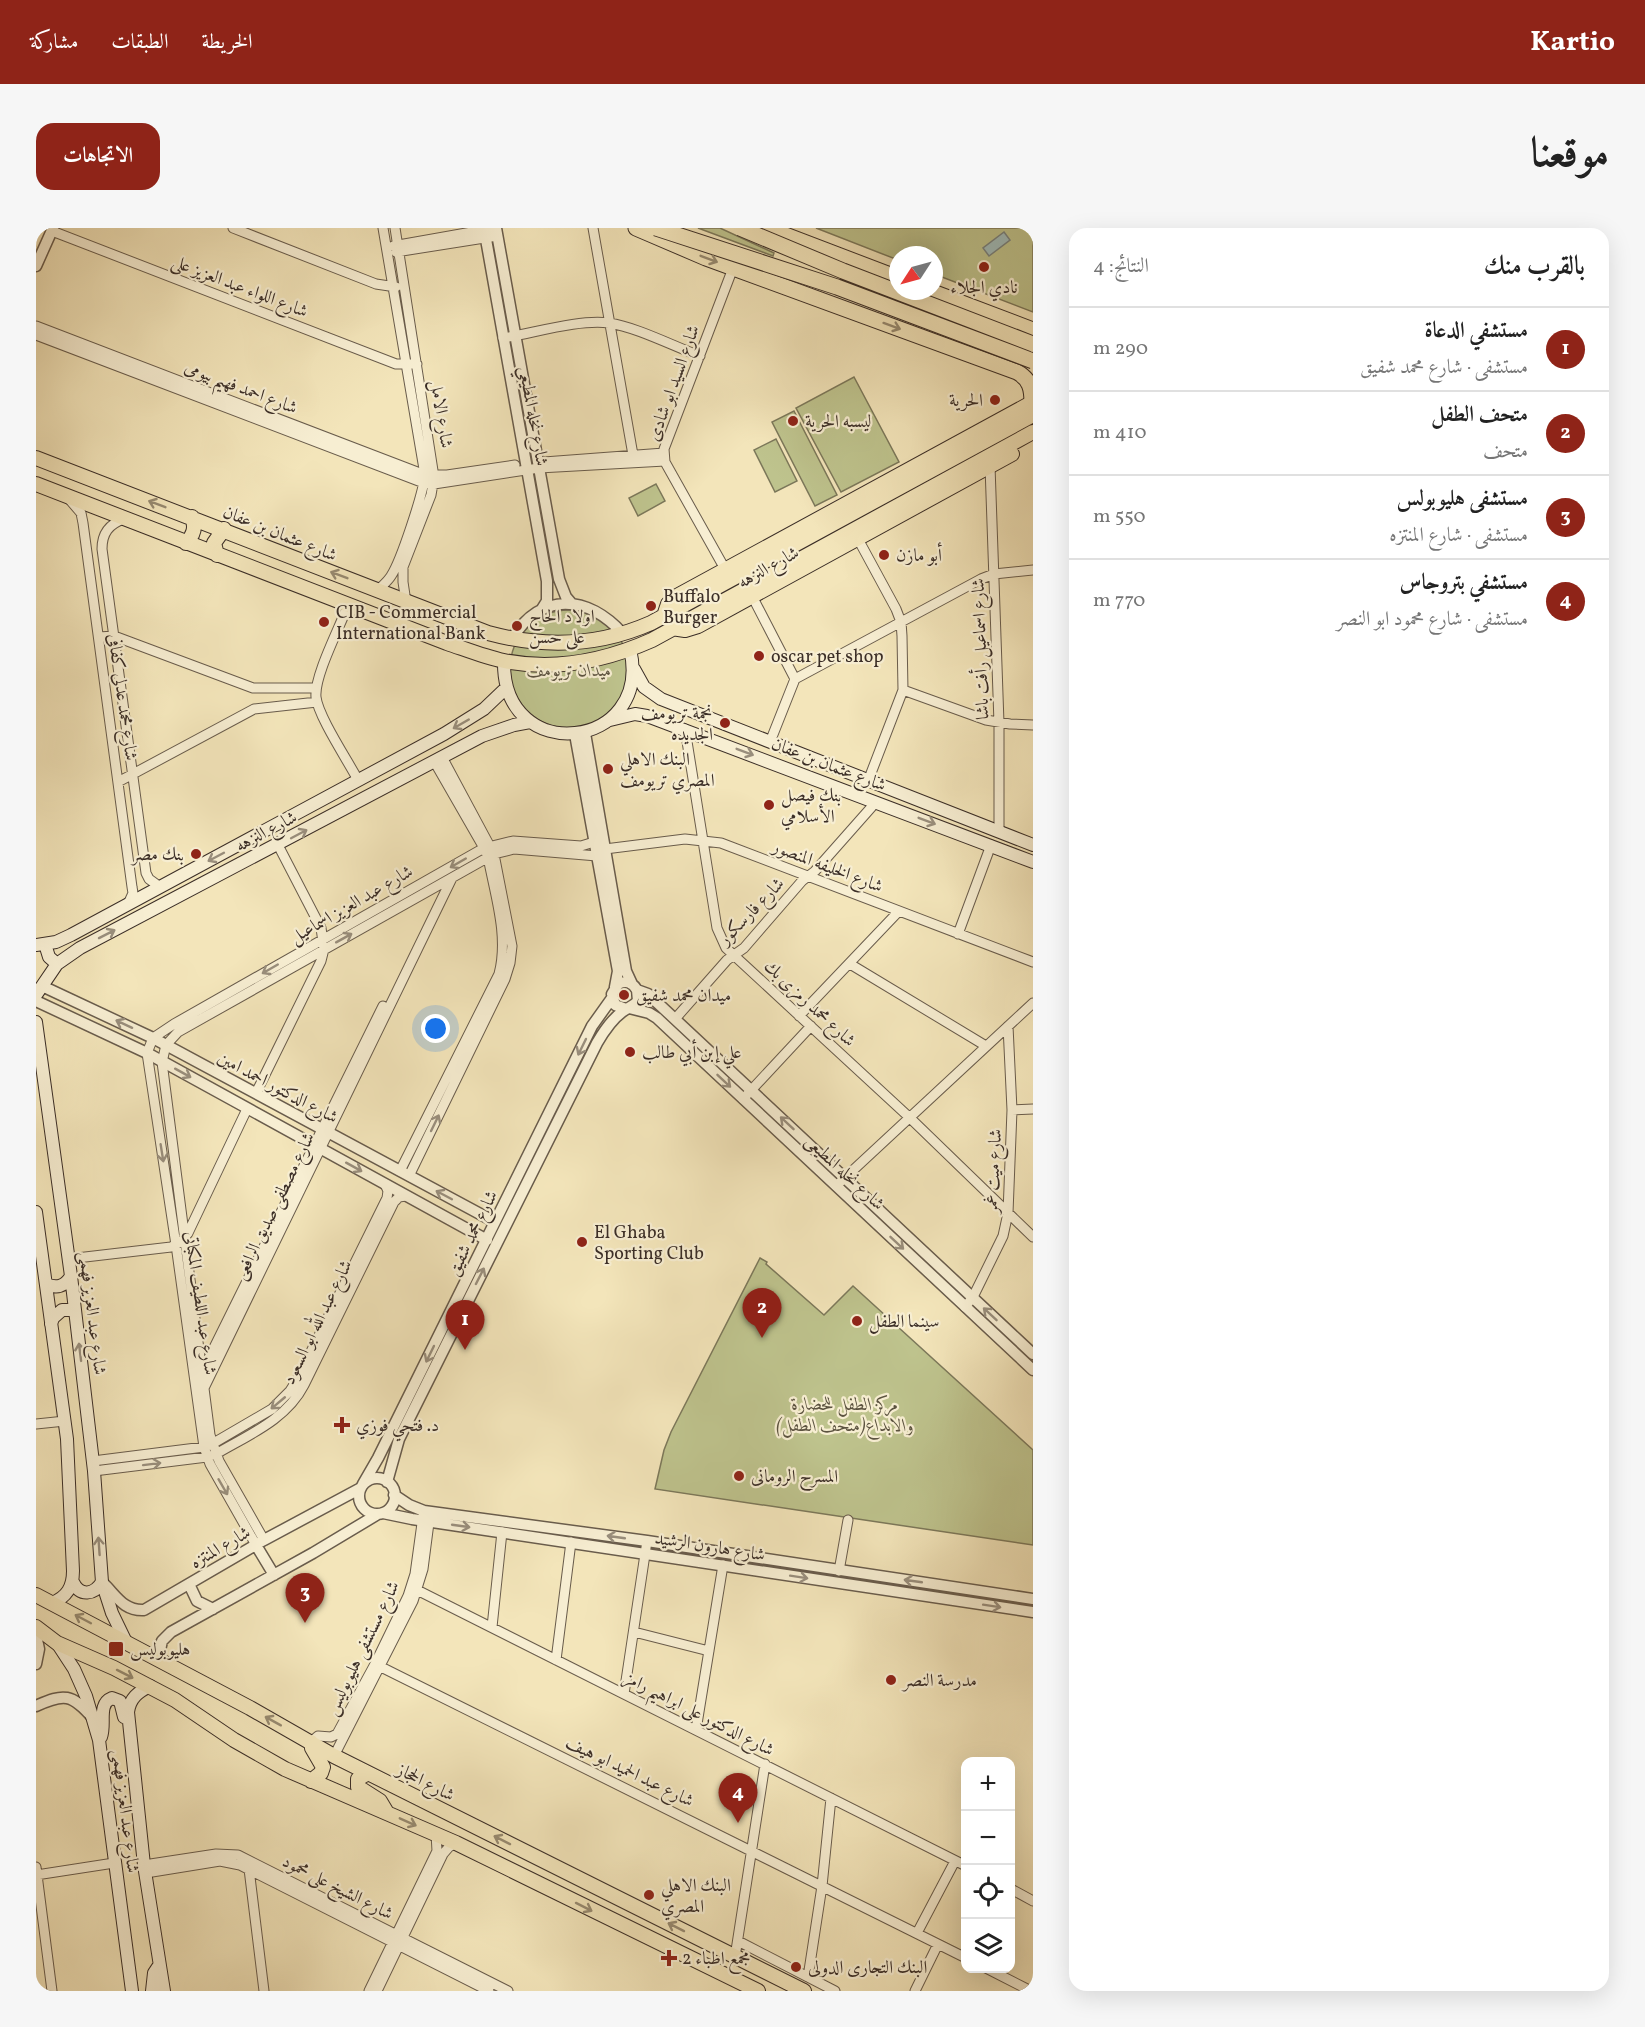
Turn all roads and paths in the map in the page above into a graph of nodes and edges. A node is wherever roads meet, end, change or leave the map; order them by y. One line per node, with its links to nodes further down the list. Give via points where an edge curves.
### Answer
1 (233, 228): 16 (street, via 376,284)
2 (383, 228): 12 (street, شارع الامل)
3 (395, 228): 11 (street, شارع الامل)
4 (593, 228): 20 (street)
5 (636, 228): 14 (highway, one-way to 14)
6 (656, 228): 28 (highway, bridge, via 837,287)
7 (740, 228): 26 (highway, bridge)
8 (767, 228): 15 (highway)
9 (52, 229): 13 (street); 30 (street, شارع اللواء عبد العزيز على, via 396,364)
10 (490, 231): 11 (street); 24 (street, شارع نخله المطيعي); 25 (street, شارع نخله المطيعي)
11 (399, 248): 12 (street); 17 (street, شارع الامل)
12 (387, 250): 16 (street, شارع الامل)
13 (36, 266)
14 (734, 268): 27 (street, شارع السيد ابو شادى); 29 (highway, one-way to 29)
15 (889, 275)
16 (393, 287): 17 (street); 30 (street, شارع الامل)
17 (405, 287): 30 (street, شارع الامل)
18 (943, 296): 19 (highway)
19 (1010, 321): 22 (highway); 29 (highway, via 1012,346 1008,355)
20 (609, 323): 24 (street, via 586,323); 27 (street); 34 (street)
21 (36, 327): 40 (street, شارع احمد فهيم بيومى)
22 (1033, 330)
23 (36, 335): 40 (street, شارع احمد فهيم بيومى)
24 (515, 336): 25 (street); 37 (street, شارع نخله المطيعي)
25 (503, 338): 39 (street, شارع نخله المطيعي)
26 (1033, 344)
27 (700, 356): 35 (street, شارع السيد ابو شادى)
28 (1033, 361)
29 (995, 363): 31 (highway, via 1024,377 1031,387)
30 (412, 365): 40 (street, شارع الامل)
31 (1033, 406): 49 (main road, شارع النزهه); 58 (main road, شارع النزهه, via 693,600)
32 (1033, 432): 58 (main road)
33 (1033, 442): 38 (main road, شارع النزهه)
34 (633, 455): 35 (street); 37 (street)
35 (664, 457): 37 (street); 49 (street, شارع السيد ابو شادى)
36 (36, 458): 43 (main road, شارع عثمان بن عفان, one-way to 36)
37 (538, 465): 39 (street); 55 (street, شارع نخله المطيعي, via 559,579)
38 (990, 466): 46 (main road, شارع النزهه); 51 (street, شارع اسماعيل رأفت باشا)
39 (526, 467): 40 (street); 57 (street, شارع نخله المطيعي, via 547,581)
40 (429, 480): 52 (street, شارع الامل, via 394,571); 54 (street, شارع الامل, via 403,567)
41 (36, 484): 42 (main road)
42 (68, 497): 44 (main road); 62 (street, شارع محمد عدلى كفافى, via 81,513)
43 (192, 517): 45 (main road, شارع عثمان بن عفان); 47 (main road, via 193,534)
44 (124, 519): 47 (main road); 61 (street, شارع محمد عدلى كفافى, via 110,526 102,541)
45 (224, 529): 48 (main road, via 214,543); 52 (main road, شارع عثمان بن عفان, one-way to 45)
46 (858, 539): 53 (main road, شارع النزهه); 59 (street)
47 (186, 543): 48 (main road)
48 (217, 555): 56 (main road)
49 (725, 569): 58 (main road, شارع النزهه, via 672,599 668,604)
50 (1033, 570): 51 (street)
51 (994, 574): 59 (street); 77 (street, شارع اسماعيل رأفت باشا)
52 (378, 590): 54 (main road, شارع عثمان بن عفان)
53 (752, 596): 58 (main road, شارع النزهه, via 692,629); 67 (street)
54 (406, 602): 63 (main road, شارع عثمان بن عفان)
55 (572, 604): 57 (street); 60 (street, via 609,619)
56 (348, 605): 65 (main road, via 447,644); 69 (street)
57 (543, 609): 63 (street, via 530,616)
58 (668, 622): 60 (main road, شارع النزهه); 64 (main road, شارع النزهه)
59 (901, 622): 67 (street); 71 (street)
60 (623, 634): 63 (main road, شارع النزهه, via 561,644)
61 (114, 636): 62 (street); 68 (street); 83 (street, شارع محمد عدلى كفافى)
62 (99, 637): 86 (street, شارع محمد عدلى كفافى)
63 (512, 639)
64 (630, 649): 65 (main road, شارع النزهه, via 565,665); 66 (main road)
65 (504, 661): 70 (main road)
66 (634, 669): 72 (main road, شارع عثمان بن عفان, via 644,687); 75 (main road, via 627,697)
67 (795, 679): 81 (street)
68 (253, 688): 69 (street); 74 (street)
69 (316, 688): 73 (street)
70 (506, 688): 76 (main road); 84 (main road, شارع النزهه, one-way to 84, via 471,718)
71 (903, 690): 77 (street); 85 (street)
72 (661, 699): 79 (main road, via 656,710); 81 (main road, شارع عثمان بن عفان)
73 (317, 702): 74 (street); 84 (street)
74 (254, 709): 83 (street)
75 (610, 720): 79 (main road, شارع عثمان بن عفان, via 628,715 647,716); 80 (main road)
76 (530, 722): 80 (main road, via 552,732); 82 (main road, شارع النزهه, via 497,730)
77 (999, 723): 78 (street); 88 (street, شارع اسماعيل رأفت باشا)
78 (1033, 725)
79 (682, 728): 87 (main road, شارع عثمان بن عفان, one-way to 87); 89 (street, شارع محمد رمزى بك)
80 (580, 734): 90 (street); 95 (street)
81 (770, 742): 85 (main road, شارع عثمان بن عفان)
82 (438, 759): 91 (main road, شارع النزهه, one-way to 82); 94 (street)
83 (133, 774): 86 (street); 99 (street, شارع محمد عدلى كفافى, via 146,873)
84 (358, 780): 99 (main road, شارع النزهه, one-way to 99)
85 (868, 781): 88 (main road, شارع عثمان بن عفان)
86 (118, 782): 100 (street, شارع محمد عدلى كفافى, via 133,893)
87 (876, 802): 92 (main road, شارع عثمان بن عفان, one-way to 92); 97 (street, شارع فارسكور)
88 (999, 832): 93 (main road, شارع عثمان بن عفان)
89 (702, 839): 95 (street, شارع الخليفه المنصور); 97 (street, شارع الخليفه المنصور); 106 (street, شارع محمد رمزى بك, via 720,939)
90 (594, 842): 94 (street, شارع عبد العزيز اسماعيل, via 581,846 513,841); 95 (street)
91 (278, 845): 103 (street); 108 (main road, شارع النزهه, one-way to 91, via 80,948)
92 (991, 845): 96 (main road, شارع عثمان بن عفان); 102 (street)
93 (1033, 845)
94 (489, 851): 95 (street, شارع عبد العزيز اسماعيل); 98 (street, شارع عبد العزيز اسماعيل); 103 (street, شارع عبد العزيز اسماعيل, one-way to 103); 138 (street, via 509,929 510,963)
95 (601, 853): 110 (street)
96 (1033, 862)
97 (808, 876): 101 (street, شارع الخليفه المنصور); 106 (street, شارع فارسكور)
98 (448, 880): 105 (street, شارع عبد العزيز اسماعيل, one-way to 98); 136 (street, شارع مصطفى صديق الرافعى)
99 (160, 887): 100 (main road, شارع النزهه)
100 (128, 904): 104 (main road, شارع النزهه, via 64,939)
101 (899, 911): 102 (street, شارع الخليفه المنصور); 109 (street)
102 (958, 934): 107 (street, شارع الخليفه المنصور)
103 (324, 939): 105 (street); 124 (street, شارع عبد العزيز اسماعيل, one-way to 124)
104 (41, 945): 108 (main road)
105 (324, 949): 125 (street, شارع عبد العزيز اسماعيل, via 178,1032); 130 (street)
106 (734, 956): 118 (street, شارع محمد رمزى بك); 120 (street, شارع فارسكور)
107 (1033, 962)
108 (57, 964): 112 (main road, شارع النزهه)
109 (850, 964): 118 (street); 126 (street)
110 (622, 971): 111 (street); 113 (street)
111 (635, 987): 113 (street, via 621,983); 116 (street, via 638,1001); 120 (street, شارع نخله المطيعى)
112 (39, 991): 124 (street, شارع الدكتور احمد امين, one-way to 112)
113 (614, 992): 116 (street, via 615,1005); 117 (street, شارع محمد شفيق)
114 (36, 1001): 127 (street, شارع الدكتور احمد امين)
115 (1033, 1003): 123 (street)
116 (627, 1009): 119 (street, شارع محمد شفيق); 131 (street, شارع نخله المطيعى, one-way to 131, via 657,1018)
117 (602, 1010): 119 (street, via 610,1012); 145 (street, شارع محمد شفيق, one-way to 145)
118 (800, 1016): 122 (street, شارع محمد رمزى بك)
119 (614, 1019): 168 (street, شارع محمد شفيق, one-way to 119, via 399,1439 597,1043)
120 (675, 1019): 129 (street, شارع نخله المطيعى)
121 (36, 1022): 150 (main road, شارع عبد العزيز فهمى)
122 (811, 1026): 129 (street); 135 (street, شارع محمد رمزى بك)
123 (1008, 1026): 126 (street); 134 (street, شارع ميت غمر)
124 (153, 1038): 125 (street, شارع الدكتور احمد امين); 127 (street)
125 (166, 1045): 128 (street); 130 (street, شارع الدكتور احمد امين)
126 (986, 1046): 135 (street)
127 (147, 1053): 128 (street, شارع الدكتور احمد امين); 149 (street, شارع عبد اللطيف المكباتى, one-way to 149)
128 (162, 1062): 132 (street, شارع الدكتور احمد امين, one-way to 132); 147 (street, شارع عبد اللطيف المكباتى)
129 (752, 1090): 131 (street); 139 (street, شارع نخله المطيعى, one-way to 129)
130 (256, 1093): 136 (street, شارع الدكتور احمد امين)
131 (743, 1099): 141 (street, شارع نخله المطيعى)
132 (248, 1109): 137 (street, شارع الدكتور احمد امين); 147 (street)
133 (1033, 1109): 134 (street)
134 (1012, 1110): 144 (street, شارع ميت غمر)
135 (909, 1117): 139 (street); 144 (street, شارع محمد رمزى بك)
136 (325, 1131): 137 (street, شارع مصطفى صديق الرافعى); 138 (street, شارع الدكتور احمد امين)
137 (317, 1147): 140 (street, شارع الدكتور احمد امين, one-way to 140); 158 (street, شارع مصطفى صديق الرافعى); 162 (street, شارع مصطفى صديق الرافعى)
138 (405, 1173): 145 (street, شارع الدكتور احمد امين, one-way to 138)
139 (844, 1177): 141 (street); 153 (street, شارع نخله المطيعى)
140 (385, 1184): 142 (street, شارع الدكتور احمد امين); 165 (street, شارع عبد الله ابو السعود, one-way to 165, via 387,1198 291,1391 272,1409)
141 (836, 1186): 154 (street, شارع نخله المطيعى, one-way to 154)
142 (406, 1196): 148 (street, شارع الدكتور احمد امين); 166 (street, شارع عبد الله ابو السعود, via 394,1202 297,1398 278,1417)
143 (36, 1212): 152 (main road)
144 (1008, 1213): 146 (street, شارع محمد رمزى بك); 153 (street, شارع ميت غمر, via 1003,1236)
145 (495, 1222): 148 (street, شارع محمد شفيق)
146 (1033, 1236)
147 (185, 1238): 149 (street); 157 (street, شارع عبد اللطيف المكباتى)
148 (487, 1240): 169 (street, شارع محمد شفيق, one-way to 169)
149 (176, 1245): 150 (street); 161 (street, شارع عبد اللطيف المكباتى)
150 (68, 1259): 151 (main road, شارع عبد العزيز فهمى)
151 (71, 1276): 152 (main road, via 61,1286); 155 (main road, شارع عبد العزيز فهمى)
152 (46, 1284): 156 (main road)
153 (973, 1298): 154 (street, شارع ميت غمر); 159 (street, شارع نخله المطيعى, one-way to 153)
154 (966, 1307): 160 (street, شارع نخله المطيعى)
155 (75, 1310): 156 (main road, via 62,1310); 167 (main road, شارع عبد العزيز فهمى, one-way to 155)
156 (51, 1324): 163 (main road)
157 (198, 1341): 158 (street); 161 (street, شارع عبد اللطيف المكباتى)
158 (217, 1342): 161 (street, شارع مصطفى صديق الرافعى)
159 (1033, 1354)
160 (1033, 1370)
161 (198, 1373): 162 (street, شارع عبد اللطيف المكباتى); 165 (street, شارع عبد اللطيف المكباتى)
162 (204, 1388): 165 (street, شارع عبد اللطيف المكباتى)
163 (65, 1421): 164 (street); 182 (main road)
164 (36, 1424)
165 (208, 1445): 166 (street, شارع عبد اللطيف المكباتى); 167 (street, شارع عبد الله ابو السعود)
166 (211, 1455): 167 (street, شارع عبد الله ابو السعود, one-way to 166); 177 (street, شارع عبد اللطيف المكباتى)
167 (93, 1466): 183 (main road, شارع عبد العزيز فهمى, one-way to 167)
168 (387, 1482): 169 (street, via 375,1478); 170 (street)
169 (362, 1486): 171 (street, via 361,1504 366,1510); 177 (street, شارع المنتزه)
170 (394, 1495): 171 (street, via 392,1506); 172 (street, شارع هارون الرشيد)
171 (380, 1513): 172 (street, شارع هارون الرشيد); 180 (street)
172 (426, 1516): 174 (street, شارع هارون الرشيد, one-way to 174); 175 (street, شارع هارون الرشيد, one-way to 172); 185 (street, شارع مستشفى هليوبوليس, via 423,1569); 201 (street, شارع مستشفى هليوبوليس, via 412,1585)
173 (848, 1520): 181 (street)
174 (502, 1532): 176 (street, شارع هارون الرشيد); 192 (street)
175 (647, 1541): 178 (street); 181 (street, شارع هارون الرشيد)
176 (571, 1542): 178 (street, شارع هارون الرشيد); 199 (street)
177 (260, 1543): 180 (street); 184 (street, شارع المنتزه)
178 (645, 1553): 179 (street, شارع هارون الرشيد); 193 (street)
179 (723, 1565): 181 (street, شارع هارون الرشيد, one-way to 181); 197 (street)
180 (274, 1575): 189 (street)
181 (838, 1577): 187 (street, شارع هارون الرشيد, one-way to 181); 190 (street, شارع هارون الرشيد, one-way to 190)
182 (73, 1582): 183 (main road, via 82,1593 91,1593); 188 (main road, via 65,1595)
183 (102, 1582): 184 (street, شارع المنتزه, via 124,1605 137,1610 151,1607); 195 (main road, شارع عبد العزيز فهمى)
184 (189, 1584): 189 (street, via 197,1601)
185 (417, 1590): 192 (street, شارع الدكتور على ابراهيم رامز); 201 (street, شارع مستشفى هليوبوليس)
186 (36, 1595): 188 (main road, شارع الحجاز)
187 (1033, 1599)
188 (52, 1603): 195 (main road, شارع الحجاز, one-way to 188)
189 (213, 1609): 198 (street, via 166,1636)
190 (1033, 1612)
191 (36, 1627): 196 (main road)
192 (492, 1627): 199 (street, شارع الدكتور على ابراهيم رامز)
193 (633, 1632): 197 (street); 203 (street)
194 (36, 1635): 200 (street)
195 (126, 1642): 198 (main road, شارع الحجاز)
196 (57, 1643): 202 (main road, one-way to 202); 205 (main road, شارع عبد العزيز فهمى, via 78,1678)
197 (709, 1651): 206 (street)
198 (158, 1659): 209 (main road, شارع الحجاز, one-way to 198)
199 (556, 1660): 203 (street, شارع الدكتور على ابراهيم رامز)
200 (36, 1664)
201 (378, 1665): 209 (street, شارع مستشفى هليوبوليس, via 339,1732 331,1737 318,1736); 210 (street, شارع مستشفى هليوبوليس); 218 (street, شارع عبد الحميد ابو هيف)
202 (150, 1686): 207 (main road, شارع عبد العزيز فهمى, via 131,1699); 213 (main road, via 259,1755)
203 (624, 1694): 206 (street, شارع الدكتور على ابراهيم رامز)
204 (36, 1706): 205 (street, via 54,1698 69,1698)
205 (94, 1720): 208 (main road, شارع عبد العزيز فهمى)
206 (696, 1730): 211 (street, شارع الدكتور على ابراهيم رامز)
207 (129, 1732): 208 (main road, via 120,1701 108,1699 103,1706); 222 (main road, شارع عبد العزيز فهمى)
208 (99, 1740): 220 (main road, شارع عبد العزيز فهمى)
209 (311, 1742): 210 (main road, شارع الحجاز); 213 (main road, via 322,1767)
210 (334, 1756): 212 (main road, شارع الحجاز)
211 (765, 1764): 214 (street, شارع الدكتور على ابراهيم رامز); 218 (street)
212 (368, 1773): 215 (main road, via 358,1779 358,1787 380,1801); 234 (main road, شارع الحجاز, one-way to 212)
213 (311, 1782): 215 (main road)
214 (831, 1798): 219 (street, شارع الدكتور على ابراهيم رامز); 225 (street)
215 (386, 1812): 216 (main road, one-way to 216)
216 (436, 1834): 217 (main road); 230 (street, via 437,1851)
217 (456, 1843): 230 (street, via 443,1854); 247 (main road, one-way to 247)
218 (752, 1850): 225 (street, شارع عبد الحميد ابو هيف); 231 (street)
219 (955, 1861): 221 (street, شارع الدكتور على ابراهيم رامز); 228 (street)
220 (114, 1863): 224 (street); 239 (main road, شارع عبد العزيز فهمى)
221 (964, 1865)
222 (145, 1869): 223 (street, شارع الشيخ على محمود, via 220,1862); 230 (street, شارع الشيخ على محمود, via 216,1854 238,1855); 235 (main road, شارع عبد العزيز فهمى)
223 (249, 1869): 230 (street, شارع الشيخ على محمود); 242 (street)
224 (36, 1873): 229 (street)
225 (822, 1886): 228 (street, شارع عبد الحميد ابو هيف); 237 (street)
226 (1015, 1891): 227 (street)
227 (1033, 1901)
228 (917, 1934): 232 (street, شارع عبد الحميد ابو هيف)
229 (41, 1939): 238 (street)
230 (398, 1940): 243 (street); 244 (street); 245 (street, شارع الشيخ على محمود); 246 (street, شارع الشيخ على محمود)
231 (738, 1941): 234 (street); 237 (street)
232 (938, 1944): 233 (street, شارع عبد الحميد ابو هيف); 249 (street)
233 (961, 1956)
234 (735, 1957): 237 (main road, شارع الحجاز)
235 (159, 1965): 240 (main road); 241 (main road, شارع عبد العزيز فهمى)
236 (996, 1973): 250 (street)
237 (806, 1984): 248 (street)
238 (52, 1991)
239 (132, 1991)
240 (152, 1991)
241 (164, 1991)
242 (264, 1991)
243 (369, 1991)
244 (376, 1991)
245 (489, 1991)
246 (507, 1991)
247 (758, 1991)
248 (835, 1991)
249 (915, 1991)
250 (1031, 1991)

